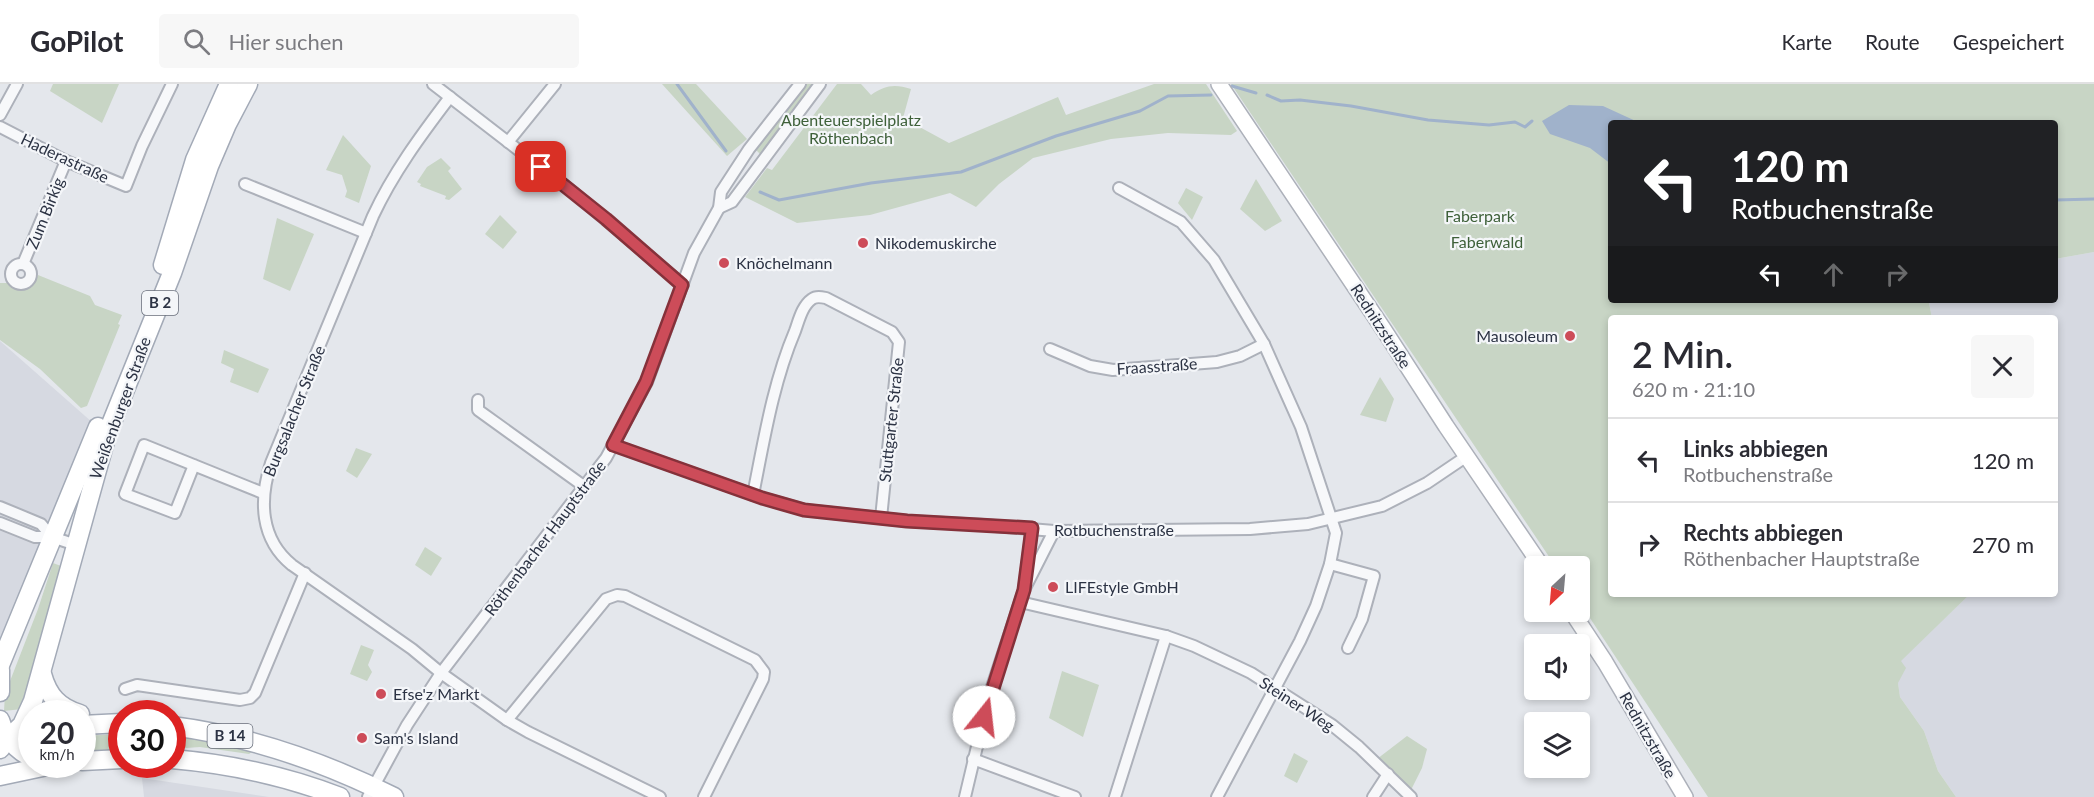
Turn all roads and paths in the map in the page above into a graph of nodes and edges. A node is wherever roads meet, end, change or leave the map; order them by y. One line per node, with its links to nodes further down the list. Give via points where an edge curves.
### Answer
1 (17, 84): 11 (street)
2 (172, 84): 14 (street, Haderastraße, via 126,186)
3 (229, 84): 36 (main road, Weißenburger Straße / B 2, via 195,160 153,291)
4 (248, 84): 37 (main road, Weißenburger Straße / B 2, via 212,158 172,273 112,420)
5 (433, 84): 10 (street)
6 (555, 84): 13 (street)
7 (800, 84): 17 (street, Röthenbacher Hauptstraße, via 749,149 721,192)
8 (820, 84): 17 (street, Röthenbacher Hauptstraße, via 732,202)
9 (1220, 84): 25 (main road, Rednitzstraße)
10 (450, 97): 13 (street); 18 (street, Burgsalacher Straße, via 403,161)
11 (0, 115)
12 (0, 127): 14 (street, Haderastraße)
13 (508, 142): 20 (street)
14 (66, 161): 19 (street, Zum Birkig)
15 (244, 184): 18 (street)
16 (1119, 188): 21 (street, via 1181,222 1198,240)
17 (719, 208): 20 (street, Röthenbacher Hauptstraße, via 694,253)
18 (366, 233): 28 (street, Burgsalacher Straße, via 271,463)
19 (23, 264)
20 (682, 285): 24 (street, Röthenbacher Hauptstraße, via 646,382)
21 (1264, 344): 22 (street, Fraasstraße, via 1217,362 1113,370 1090,366); 32 (street, via 1301,427)
22 (1050, 349)
23 (478, 400): 27 (street, via 478,410)
24 (613, 445): 27 (street, Röthenbacher Hauptstraße); 29 (street, Rotbuchenstraße)
25 (1467, 456): 32 (street, Rotbuchenstraße, via 1382,506); 38 (main road, Rednitzstraße)
26 (194, 465): 26 (street, via 144,445 125,494 175,513); 28 (street)
27 (585, 487): 48 (street, Röthenbacher Hauptstraße)
28 (263, 493): 40 (street, Burgsalacher Straße, via 264,518 272,540 287,561)
29 (753, 495): 31 (street, Rotbuchenstraße, via 804,510); 31 (street, Stuttgarter Straße, via 786,351 803,309 812,299 826,298 892,332 899,342)
30 (0, 507): 36 (street, via 41,524)
31 (881, 518): 34 (street, Rotbuchenstraße)
32 (1331, 518): 35 (street, Rotbuchenstraße, via 1250,529); 39 (street, via 1336,533)
33 (0, 522): 36 (street, via 35,537)
34 (1032, 528): 35 (street, Rotbuchenstraße); 41 (street)
35 (1054, 531): 41 (street)
36 (52, 537): 37 (street); 46 (main road, Weißenburger Straße / B 2)
37 (76, 545): 49 (main road, Weißenburger Straße / B 2)
38 (1535, 556)
39 (1330, 564): 45 (street, via 1374,576 1362,619); 51 (street, via 1316,606)
40 (305, 573): 48 (street, Burgsalacher Straße); 50 (street, via 250,698 240,700 137,685)
41 (1024, 590): 42 (street)
42 (1020, 602): 44 (street, Steiner Weg); 61 (street)
43 (1579, 622): 78 (main road, Rednitzstraße)
44 (1166, 636): 51 (street, Steiner Weg, via 1251,673); 74 (street)
45 (1348, 648)
46 (0, 665)
47 (0, 670): 52 (main road)
48 (441, 673): 55 (street, Burgsalacher Straße); 67 (street, Röthenbacher Hauptstraße)
49 (42, 674): 53 (main road); 58 (main road, Weißenburger Straße / B 2, via 25,720)
50 (125, 689)
51 (1275, 689): 65 (street, Steiner Weg, via 1332,725); 75 (street)
52 (0, 692)
53 (55, 700)
54 (0, 720): 58 (main road)
55 (507, 720): 70 (street, Burgsalacher Straße); 71 (street, via 606,599 625,596 755,660 764,672)
56 (186, 728): 59 (main road, B 14)
57 (18, 736): 58 (main road)
58 (3, 742): 60 (main road)
59 (260, 743): 63 (main road, B 14, via 260,754); 67 (main road, B 14, via 302,757)
60 (18, 749)
61 (973, 759): 72 (street); 73 (street)
62 (186, 761): 63 (main road, B 14)
63 (241, 768): 68 (main road, B 14)
64 (18, 772): 66 (main road)
65 (1388, 774): 76 (street); 77 (street, Steiner Weg)
66 (0, 776)
67 (370, 792): 69 (main road, B 14)
68 (340, 797)
69 (394, 797)
70 (660, 797)
71 (704, 797)
72 (965, 797)
73 (1075, 797)
74 (1115, 797)
75 (1217, 797)
76 (1373, 797)
77 (1411, 797)
78 (1685, 797)

